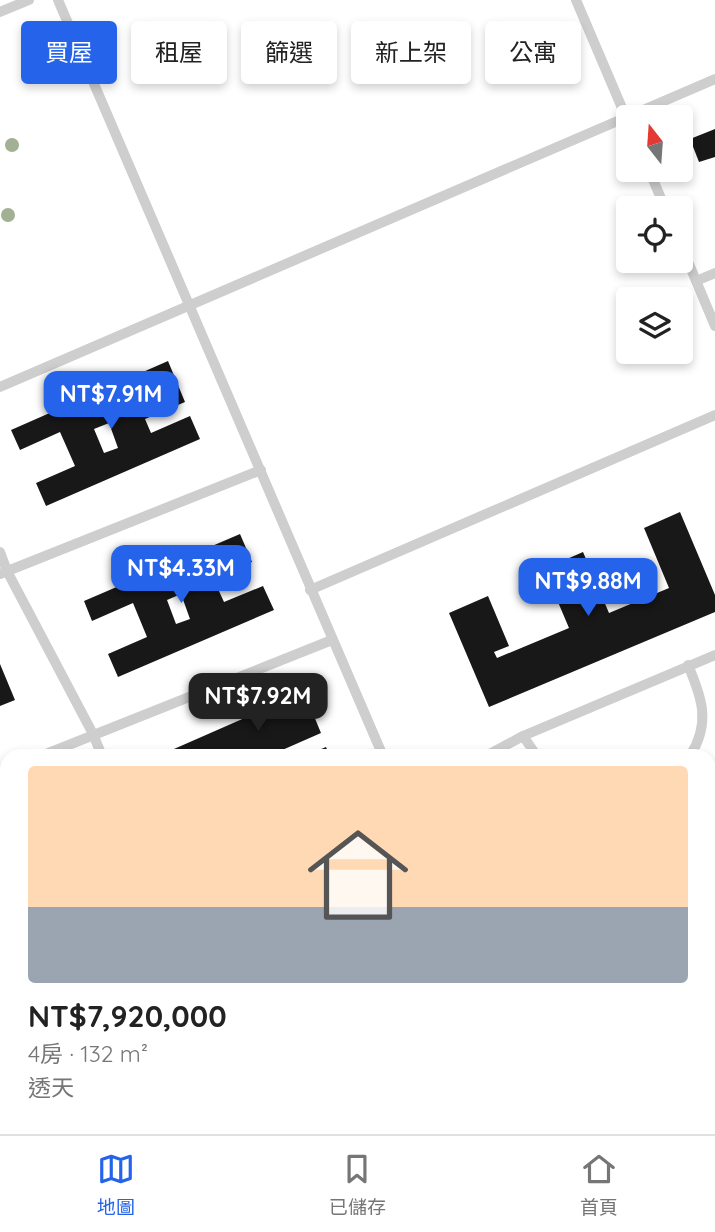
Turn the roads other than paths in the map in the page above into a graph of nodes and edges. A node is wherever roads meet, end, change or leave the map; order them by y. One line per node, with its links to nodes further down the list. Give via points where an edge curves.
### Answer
1 (29, 0): 4 (lane)
2 (58, 0): 12 (lane)
3 (576, 0): 6 (lane)
4 (0, 12)
5 (715, 79): 7 (lane)
6 (621, 105)
7 (659, 105)
8 (616, 125): 12 (lane)
9 (693, 273): 11 (lane)
10 (715, 273): 11 (lane)
11 (696, 281): 13 (lane)
12 (190, 305): 14 (lane); 16 (lane)
13 (715, 326)
14 (0, 387)
15 (715, 415): 19 (lane)
16 (261, 470): 18 (lane); 19 (lane)
17 (0, 552): 18 (lane)
18 (4, 572): 23 (lane)
19 (310, 590): 20 (lane)
20 (332, 640): 23 (lane); 27 (lane)
21 (715, 655): 22 (lane)
22 (688, 665): 24 (lane); 30 (lane, via 702,698 703,724)
23 (93, 734): 25 (lane); 26 (lane)
24 (523, 736): 28 (lane); 29 (lane)
25 (58, 749)
26 (99, 749)
27 (380, 749)
28 (499, 749)
29 (532, 749)
30 (695, 749)

